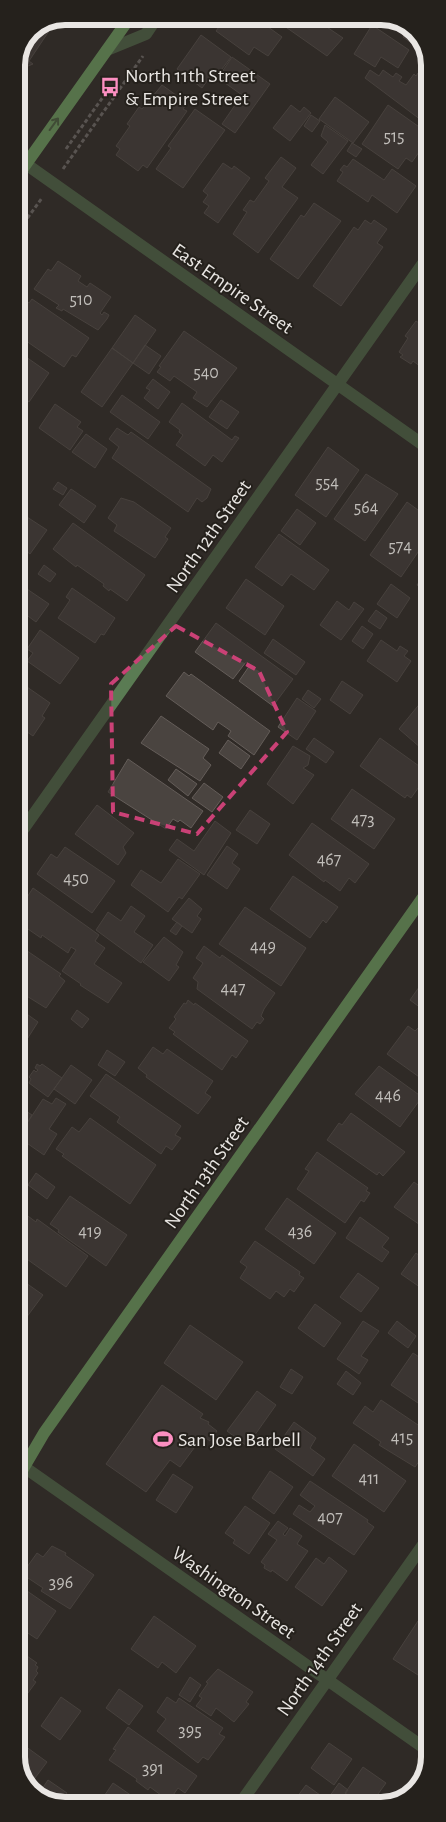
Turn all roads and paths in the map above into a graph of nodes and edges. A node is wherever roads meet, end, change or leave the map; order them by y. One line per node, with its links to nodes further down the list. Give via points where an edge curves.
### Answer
1 (123, 25): 4 (main road)
2 (152, 25): 3 (street)
3 (146, 34): 4 (street); 7 (path, via 146,52)
4 (107, 50): 10 (main road, one-way to 4)
5 (108, 90): 8 (path)
6 (62, 146): 8 (path)
7 (79, 146)
8 (66, 149): 9 (path)
9 (70, 152)
10 (25, 156)
11 (25, 164): 15 (street, East Empire Street)
12 (28, 219): 13 (path)
13 (25, 223)
14 (421, 266): 15 (street, North 12th Street)
15 (338, 385): 16 (street, East Empire Street); 17 (street, North 12th Street)
16 (421, 443)
17 (25, 827)
18 (421, 900): 19 (main road, North 13th Street)
19 (25, 1459)
20 (25, 1468): 22 (street, Washington Street)
21 (421, 1547): 22 (street, North 14th Street)
22 (327, 1680): 23 (street, Washington Street); 24 (street, North 14th Street)
23 (421, 1746)
24 (244, 1797)

